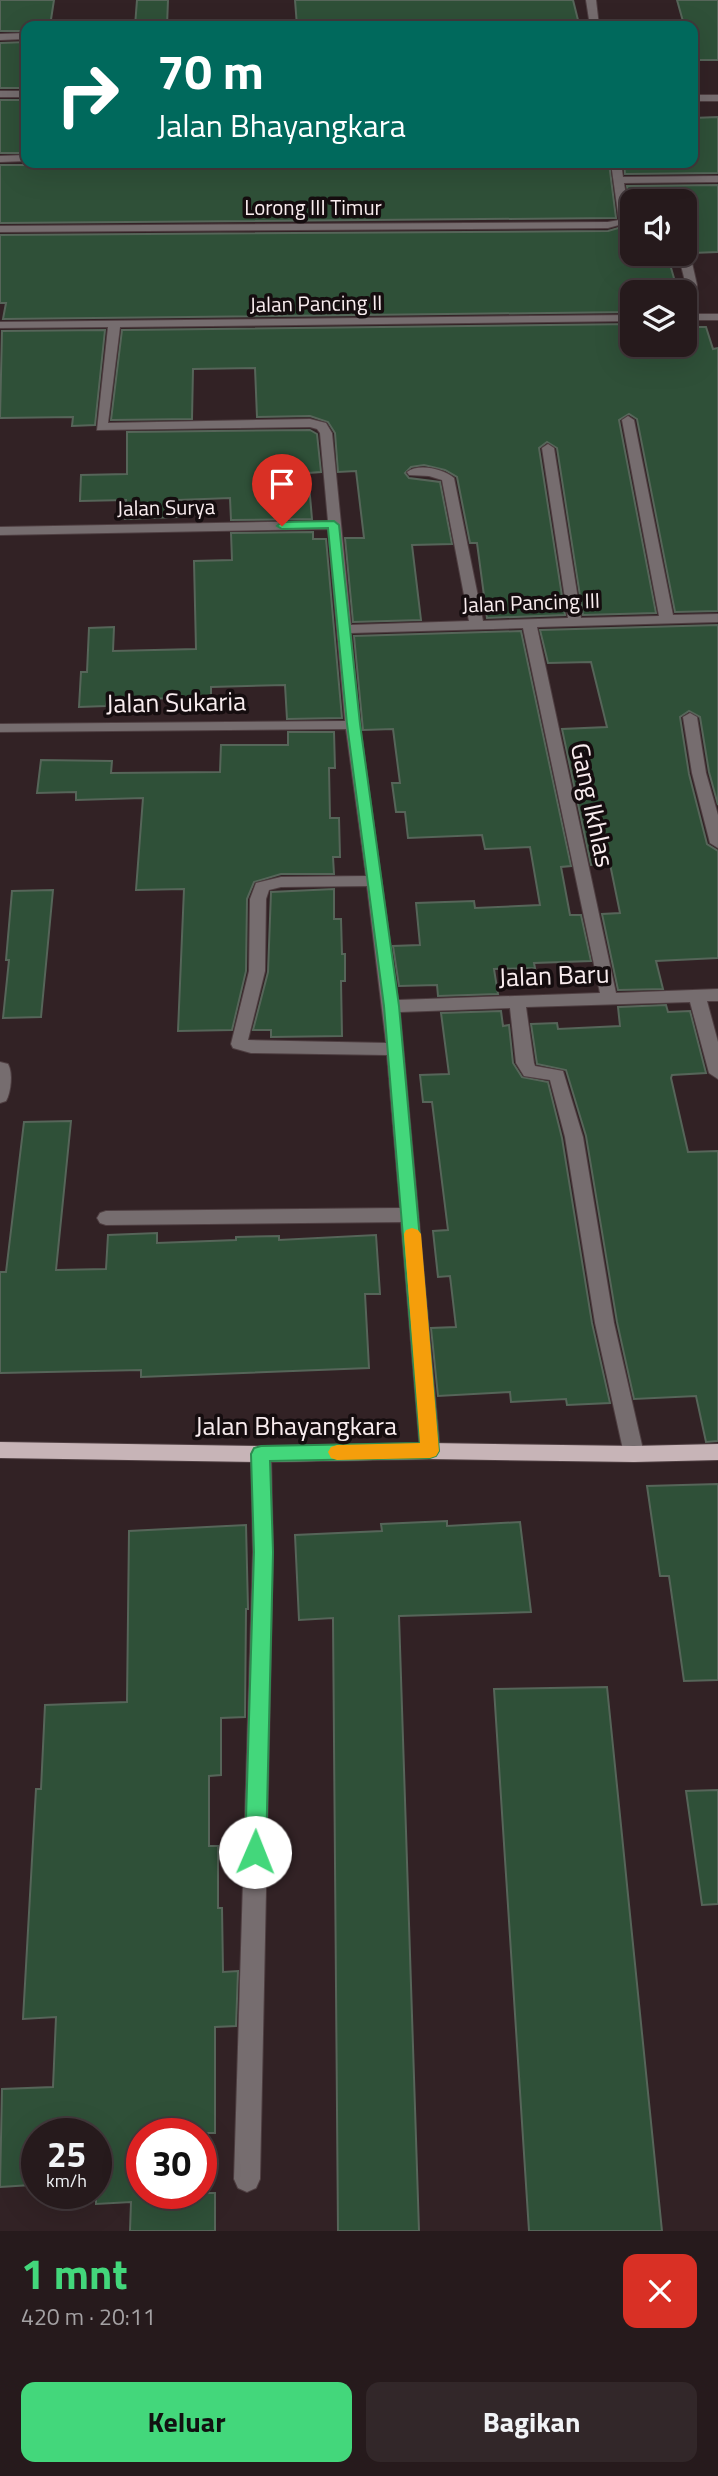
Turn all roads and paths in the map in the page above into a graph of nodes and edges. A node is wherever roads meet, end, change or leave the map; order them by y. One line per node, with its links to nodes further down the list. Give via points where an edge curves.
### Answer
1 (591, 0): 2 (street)
2 (594, 21)
3 (21, 36): 4 (street)
4 (0, 37)
5 (0, 94): 6 (street)
6 (21, 94)
7 (698, 98): 8 (street)
8 (718, 98)
9 (21, 158): 10 (street)
10 (0, 159)
11 (617, 168): 13 (street)
12 (718, 179): 13 (street)
13 (619, 180): 14 (street)
14 (621, 189)
15 (620, 221): 16 (street, Lorong III Timur, via 594,225)
16 (0, 229)
17 (697, 317): 18 (street)
18 (718, 317)
19 (620, 318): 21 (street, Jalan Pancing II)
20 (0, 325): 21 (street, Jalan Pancing II)
21 (114, 325): 25 (street, via 101,427 322,426)
22 (628, 420): 28 (street)
23 (548, 448): 29 (street)
24 (413, 472): 31 (street, via 448,478)
25 (334, 525): 26 (street, Jalan Surya); 32 (street)
26 (0, 531)
27 (718, 618): 28 (street, Jalan Pancing III)
28 (667, 619): 29 (street, Jalan Pancing III)
29 (575, 622): 30 (street, Jalan Pancing III)
30 (529, 623): 31 (street, Jalan Pancing III); 40 (street, Gang Ikhlas)
31 (477, 625): 32 (street, Jalan Pancing III)
32 (344, 629): 34 (street)
33 (690, 717): 36 (street)
34 (353, 724): 35 (street, Jalan Sukaria); 37 (street)
35 (0, 729)
36 (718, 843)
37 (374, 881): 42 (street); 43 (street, via 281,882 262,887 257,971 239,1044)
38 (718, 995): 39 (street, Jalan Baru)
39 (697, 996): 40 (street, Jalan Baru); 45 (street)
40 (609, 998): 41 (street, Jalan Baru)
41 (517, 1001): 42 (street, Jalan Baru); 53 (street, via 525,1063 530,1072 557,1075 561,1088 579,1160 596,1278)
42 (391, 1006): 43 (street)
43 (395, 1049): 47 (street)
44 (2, 1068): 46 (street)
45 (718, 1073)
46 (0, 1097)
47 (411, 1214): 48 (street); 50 (street)
48 (106, 1218)
49 (0, 1450): 52 (main road, Jalan Bhayangkara)
50 (430, 1451): 52 (main road, Jalan Bhayangkara); 53 (main road, Jalan Bhayangkara)
51 (718, 1451): 53 (main road, Jalan Bhayangkara)
52 (261, 1454): 54 (street, via 263,1552)
53 (634, 1454)
54 (247, 2179)

